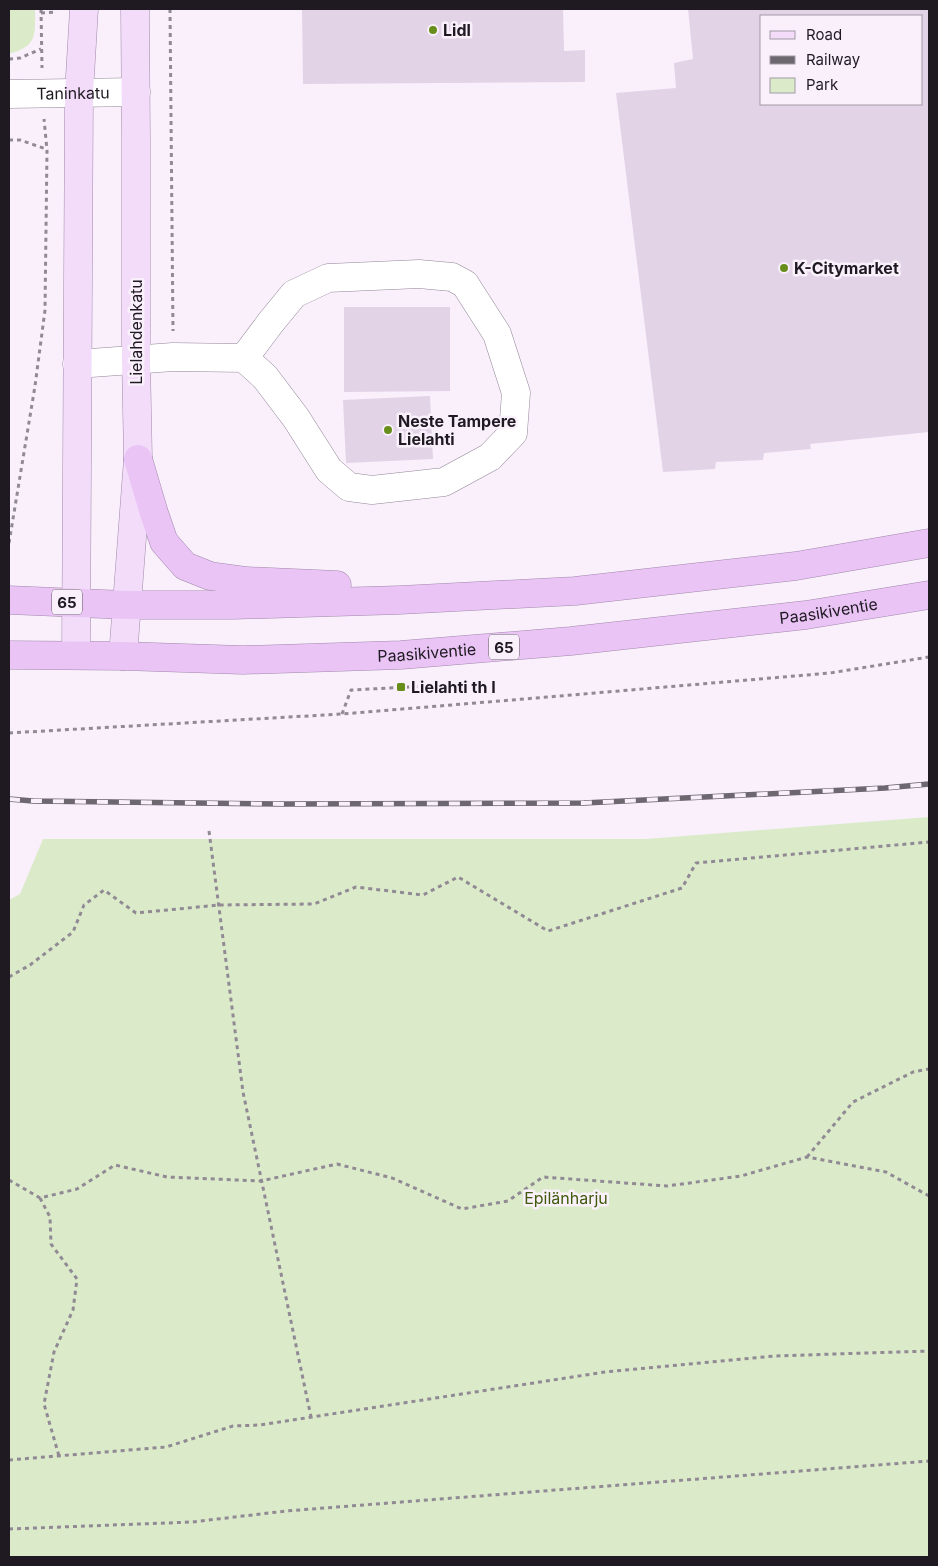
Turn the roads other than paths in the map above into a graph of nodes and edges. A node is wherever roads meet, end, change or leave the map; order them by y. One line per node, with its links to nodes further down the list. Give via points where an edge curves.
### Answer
1 (84, 9): 4 (main road)
2 (135, 9): 3 (main road, Lielahdenkatu)
3 (136, 92): 4 (street, Taninkatu); 7 (main road, Lielahdenkatu)
4 (79, 93): 5 (street, Taninkatu); 8 (main road)
5 (9, 94)
6 (244, 358): 6 (street, via 266,377 329,470 349,487 372,490 444,482 490,457 513,433 516,393 497,334 465,284 452,278 419,274 328,278 294,294); 7 (street)
7 (136, 359): 8 (street); 9 (main road, Lielahdenkatu)
8 (77, 364): 14 (main road)
9 (138, 458): 13 (highway, via 164,542 186,566 210,576 338,586); 15 (main road, Lielahdenkatu)
10 (929, 543): 13 (highway, 65, via 796,566 575,591)
11 (929, 594): 18 (highway, Paasikiventie / 65, via 806,615 571,641 401,655 243,660)
12 (9, 600): 14 (highway, 65)
13 (400, 600): 15 (highway, 65)
14 (76, 602): 15 (highway, 65); 17 (main road)
15 (126, 605): 18 (main road, Lielahdenkatu)
16 (9, 655): 17 (highway, Paasikiventie / 65)
17 (76, 655): 18 (highway, Paasikiventie / 65)
18 (123, 656)

